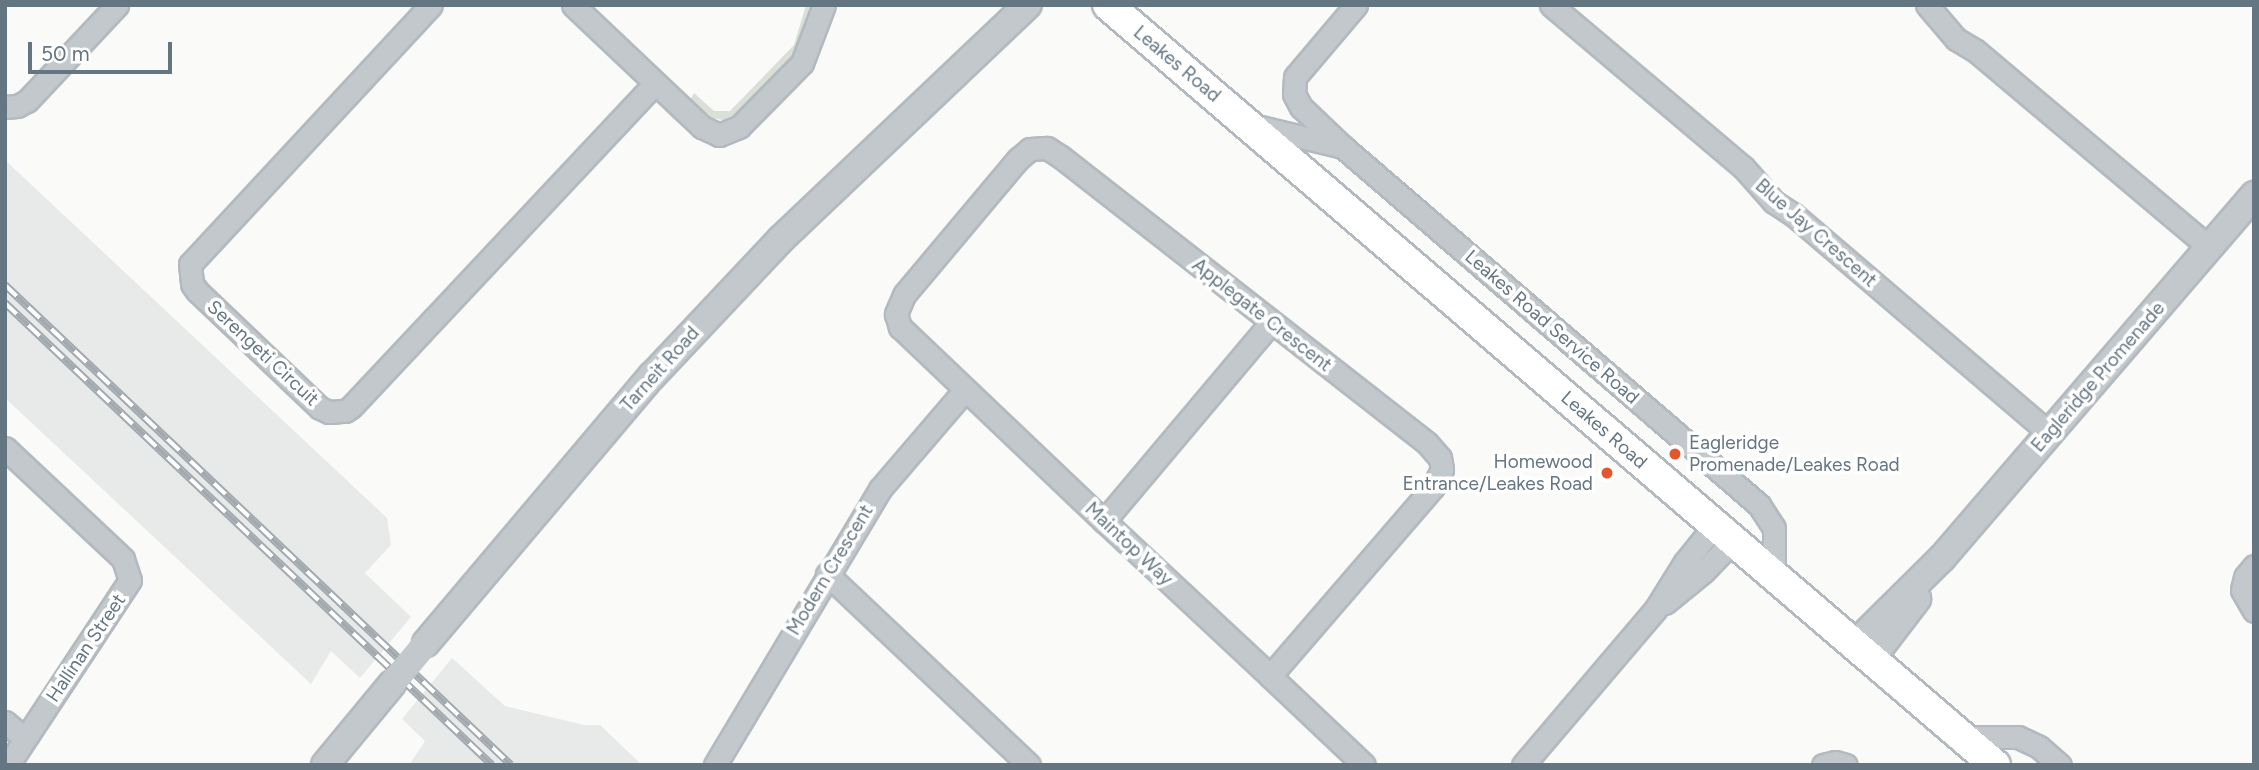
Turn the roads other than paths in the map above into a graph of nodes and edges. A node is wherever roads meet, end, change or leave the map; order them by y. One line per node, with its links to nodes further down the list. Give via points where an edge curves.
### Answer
1 (117, 5): 11 (street, via 27,101)
2 (431, 5): 10 (street, Serengeti Circuit, via 190,264 197,291 328,412 351,407)
3 (573, 5): 10 (street)
4 (824, 5): 10 (street, via 802,63 740,127 726,134 702,127)
5 (1028, 5): 32 (street, Tarneit Road, bridge, via 781,239 652,376)
6 (1108, 5): 12 (main road, Leakes Road)
7 (1356, 5): 13 (street, Leakes Road Service Road, via 1295,77 1294,94 1301,107)
8 (1552, 5): 19 (street, Blue Jay Crescent, via 1743,167 1774,202)
9 (1927, 5): 15 (street, via 1956,39)
10 (655, 83)
11 (5, 107)
12 (1247, 123): 13 (street, Leakes Road); 22 (main road, Leakes Road)
13 (1342, 147): 25 (street, Leakes Road Service Road, via 1759,505 1774,528)
14 (2254, 195): 15 (street, Eagleridge Promenade)
15 (2210, 247): 19 (street, Eagleridge Promenade)
16 (897, 321): 17 (street, Applegate Crescent, via 904,295 948,242 1018,159 1030,149 1041,148 1061,157); 18 (street, Maintop Way)
17 (1271, 323): 21 (street); 28 (street, Applegate Crescent, via 1427,443 1437,452 1442,469 1433,487)
18 (965, 390): 21 (street, Maintop Way); 24 (street, Modern Crescent, via 880,489)
19 (2049, 433): 27 (street, Eagleridge Promenade, via 1942,558 1913,607)
20 (5, 448): 31 (street, Hallinan Street, via 123,559 130,580)
21 (1104, 521): 28 (street, Maintop Way)
22 (1724, 533): 25 (main road, Leakes Road); 37 (street, via 1686,587 1655,610)
23 (2254, 566): 26 (street, via 2242,590)
24 (827, 573): 34 (street, Modern Crescent); 35 (street)
25 (1774, 575): 27 (main road, Leakes Road)
26 (2254, 611)
27 (1863, 652): 30 (main road, Leakes Road)
28 (1270, 676): 36 (street, Maintop Way)
29 (5, 722): 31 (street)
30 (1962, 737): 40 (main road, Leakes Road); 41 (street, via 2018,737)
31 (24, 738): 33 (street, Hallinan Street)
32 (332, 757)
33 (8, 765)
34 (715, 765)
35 (1029, 765)
36 (1364, 765)
37 (1522, 765)
38 (1823, 765): 39 (street)
39 (1846, 765)
40 (1995, 765)
41 (2060, 765)

